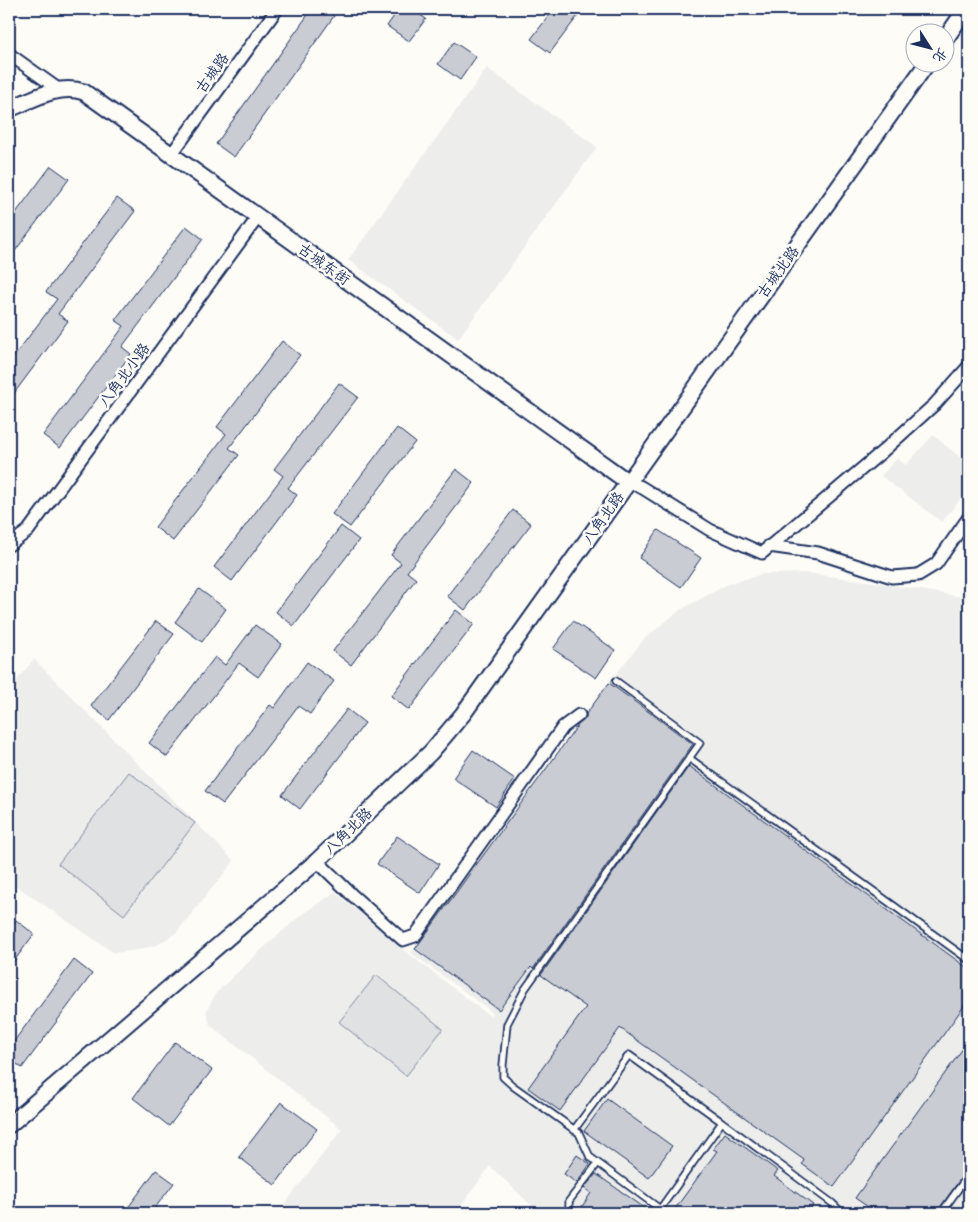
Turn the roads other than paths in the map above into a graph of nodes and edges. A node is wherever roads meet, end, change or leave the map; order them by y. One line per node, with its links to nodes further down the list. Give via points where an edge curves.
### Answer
1 (277, 9): 8 (street, 古城路)
2 (966, 9): 3 (street)
3 (956, 24)
4 (9, 54): 6 (street)
5 (921, 72): 11 (street, 古城北路)
6 (58, 90): 7 (street, 古城东街); 8 (street, 古城东街, via 73,88 84,92)
7 (9, 109)
8 (171, 155): 9 (street, 古城东街)
9 (258, 217): 11 (street, 古城东街); 13 (street, 八角北小路, via 28,531)
10 (969, 366): 14 (street, via 935,404 883,451)
11 (628, 482): 14 (street, via 710,530 762,553); 18 (street, 八角北路, via 452,727 431,752)
12 (969, 517): 14 (street, via 936,564 918,575 892,577 818,553)
13 (9, 545)
14 (769, 546)
15 (616, 681): 17 (lane, via 700,743)
16 (579, 715): 18 (street, via 563,727 414,936 403,940)
17 (689, 758): 19 (lane); 22 (lane, via 525,990 507,1024 503,1077)
18 (317, 861): 21 (street, 八角北路)
19 (969, 960)
20 (722, 1122): 22 (lane, via 629,1055); 23 (lane, via 660,1209); 26 (lane)
21 (9, 1125)
22 (574, 1130): 23 (lane, via 579,1133 590,1157)
23 (598, 1163): 25 (lane, via 569,1201 569,1208)
24 (969, 1174): 27 (lane)
25 (574, 1213)
26 (842, 1213)
27 (940, 1213)

